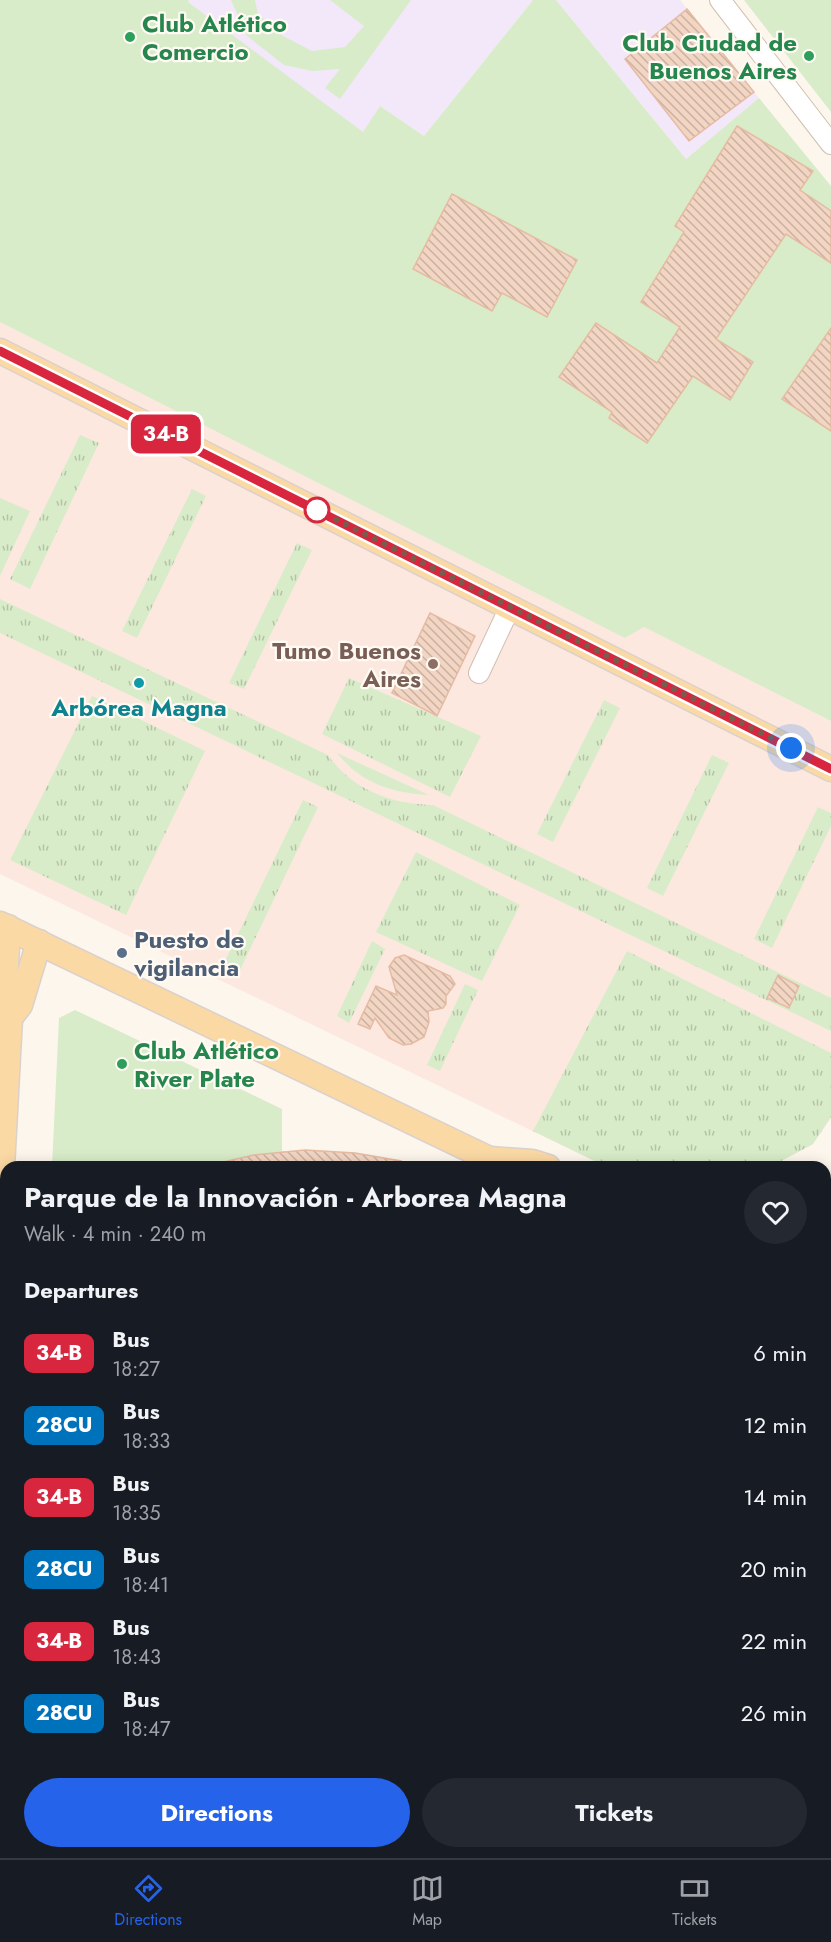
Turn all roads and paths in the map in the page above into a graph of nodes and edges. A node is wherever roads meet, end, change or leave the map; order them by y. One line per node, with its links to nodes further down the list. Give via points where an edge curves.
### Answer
1 (720, 0): 2 (street)
2 (831, 144)
3 (0, 351): 4 (main road)
4 (510, 607): 5 (street); 6 (main road)
5 (479, 673)
6 (831, 769)
7 (4, 925): 8 (main road); 9 (main road)
8 (39, 942): 9 (main road, via 20,1005); 11 (main road)
9 (5, 1018): 10 (main road)
10 (2, 1148)
11 (494, 1161)

